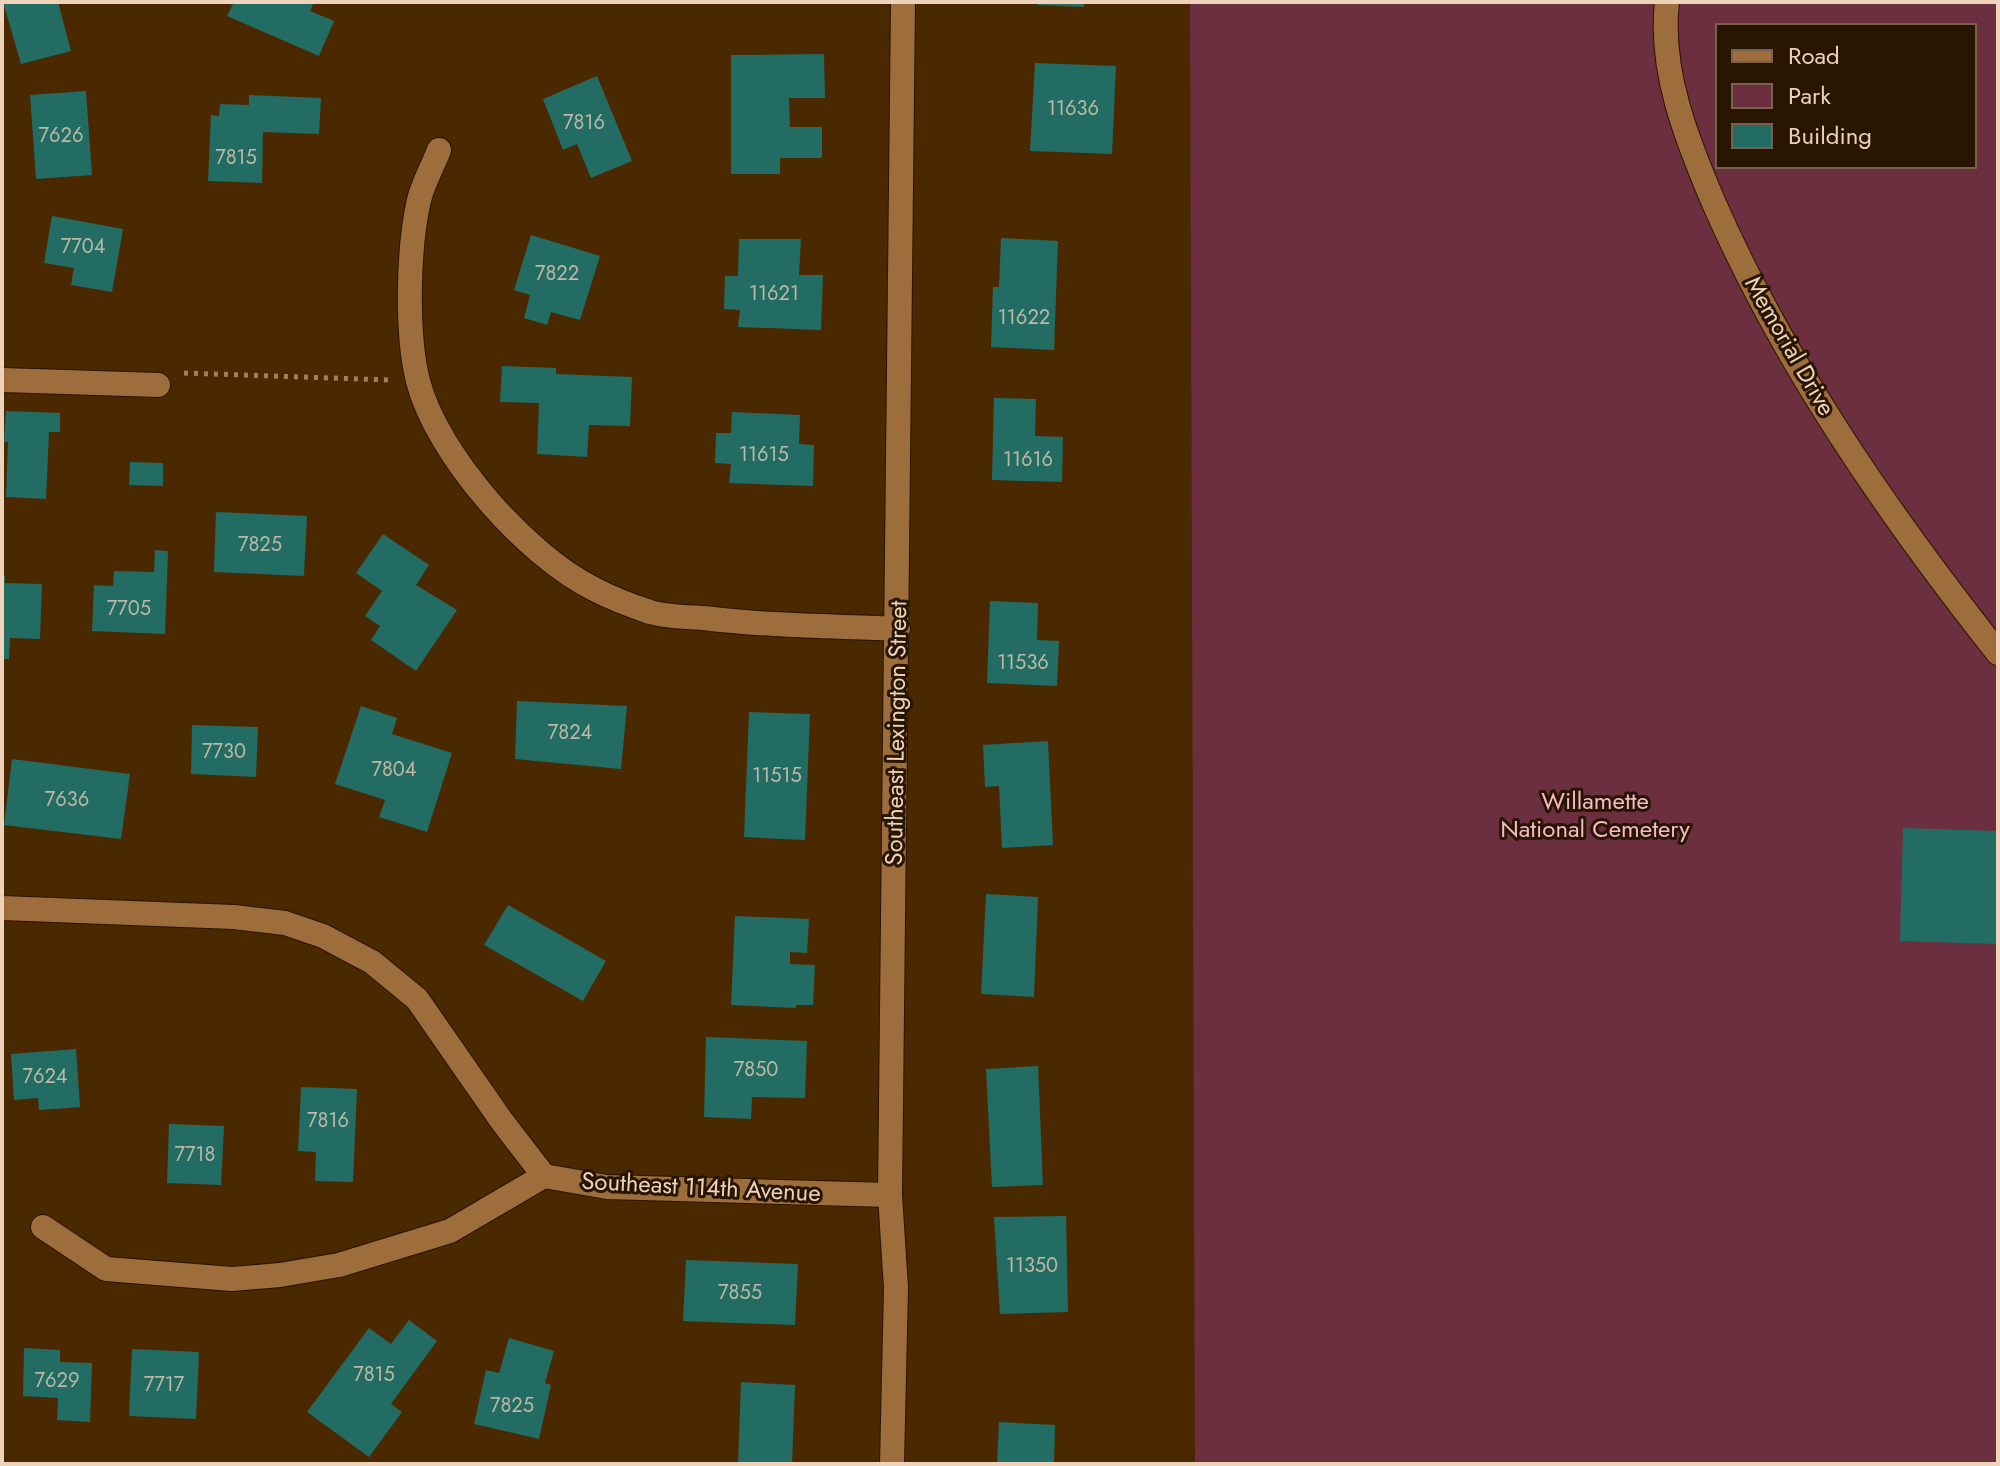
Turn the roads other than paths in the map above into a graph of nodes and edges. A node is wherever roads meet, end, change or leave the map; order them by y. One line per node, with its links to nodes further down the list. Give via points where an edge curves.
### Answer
1 (903, 2): 6 (street, Southeast Lexington Street)
2 (1667, 2): 7 (street, Memorial Drive, via 1670,73 1684,127 1760,298 1878,491)
3 (439, 150): 6 (street, via 419,199 411,261 418,381 457,462 493,506 562,569 594,589 653,613)
4 (2, 380): 5 (street)
5 (158, 385)
6 (898, 629): 10 (street, Southeast Lexington Street)
7 (1998, 653)
8 (2, 908): 9 (street, via 234,917 285,923 323,936 372,962 417,999)
9 (544, 1176): 10 (street, Southeast 114th Avenue, via 607,1187); 11 (street, via 450,1231 339,1265 280,1275 232,1279 106,1269)
10 (890, 1195): 12 (street, Southeast Lexington Street, via 896,1288)
11 (43, 1227)
12 (892, 1464)

